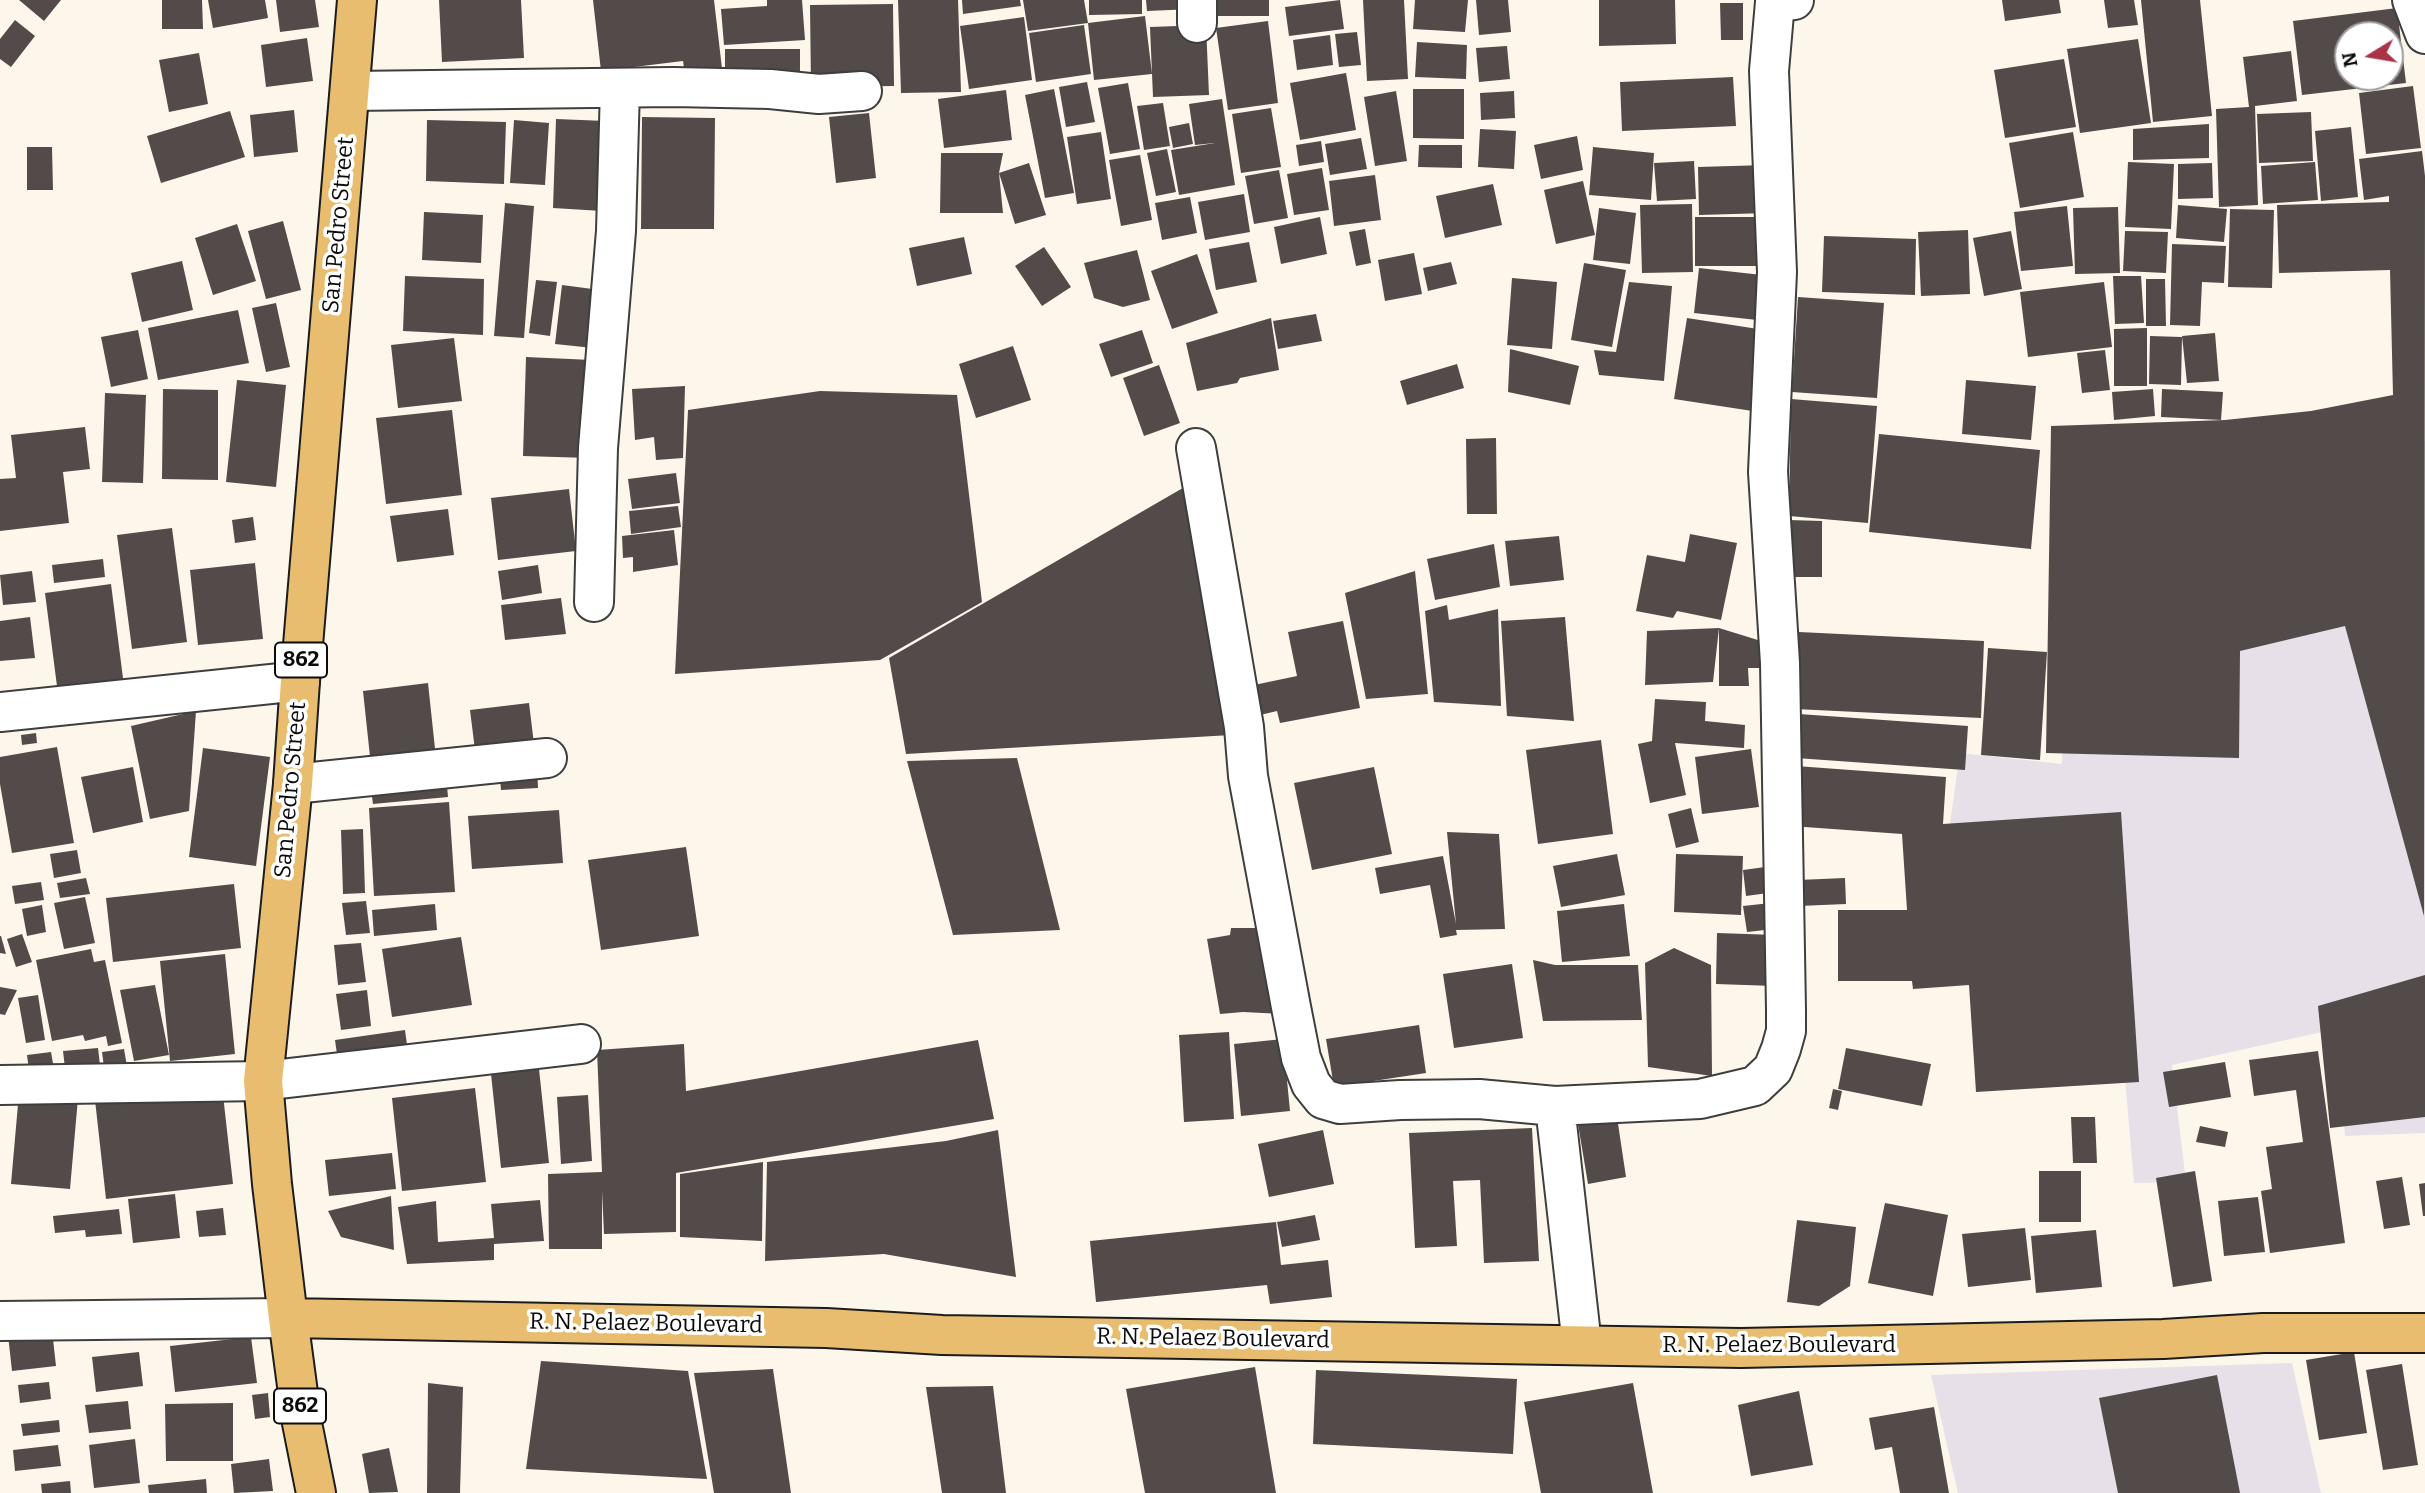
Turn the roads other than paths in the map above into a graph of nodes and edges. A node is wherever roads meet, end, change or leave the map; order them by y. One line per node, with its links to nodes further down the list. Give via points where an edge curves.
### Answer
1 (357, 0): 6 (main road, San Pedro Street / 862)
2 (2412, 0): 4 (street)
3 (1781, 1): 17 (street, via 1769,71 1777,272 1768,472 1780,663 1786,1031 1773,1069 1755,1086 1700,1098)
4 (2425, 33)
5 (620, 88): 6 (street); 7 (street, via 770,89 819,94); 9 (street, via 616,231 598,448)
6 (351, 91): 10 (main road, San Pedro Street / 862)
7 (862, 91)
8 (1196, 448): 17 (street, via 1244,727 1248,776 1301,1058 1311,1084 1323,1099 1340,1104 1479,1099)
9 (594, 602)
10 (300, 681): 11 (street); 13 (main road, San Pedro Street / 862)
11 (0, 712)
12 (547, 758): 13 (street)
13 (293, 785): 15 (main road, San Pedro Street / 862)
14 (581, 1044): 15 (street)
15 (263, 1081): 16 (street); 18 (main road, San Pedro Street / 862)
16 (0, 1085)
17 (1555, 1106): 21 (street)
18 (288, 1318): 19 (street, R. N. Pelaez Boulevard); 21 (main road, R. N. Pelaez Boulevard); 22 (main road, San Pedro Street / 862)
19 (0, 1321)
20 (2425, 1333): 21 (main road, R. N. Pelaez Boulevard, via 2263,1333 1797,1348)
21 (1582, 1345)
22 (316, 1493)

